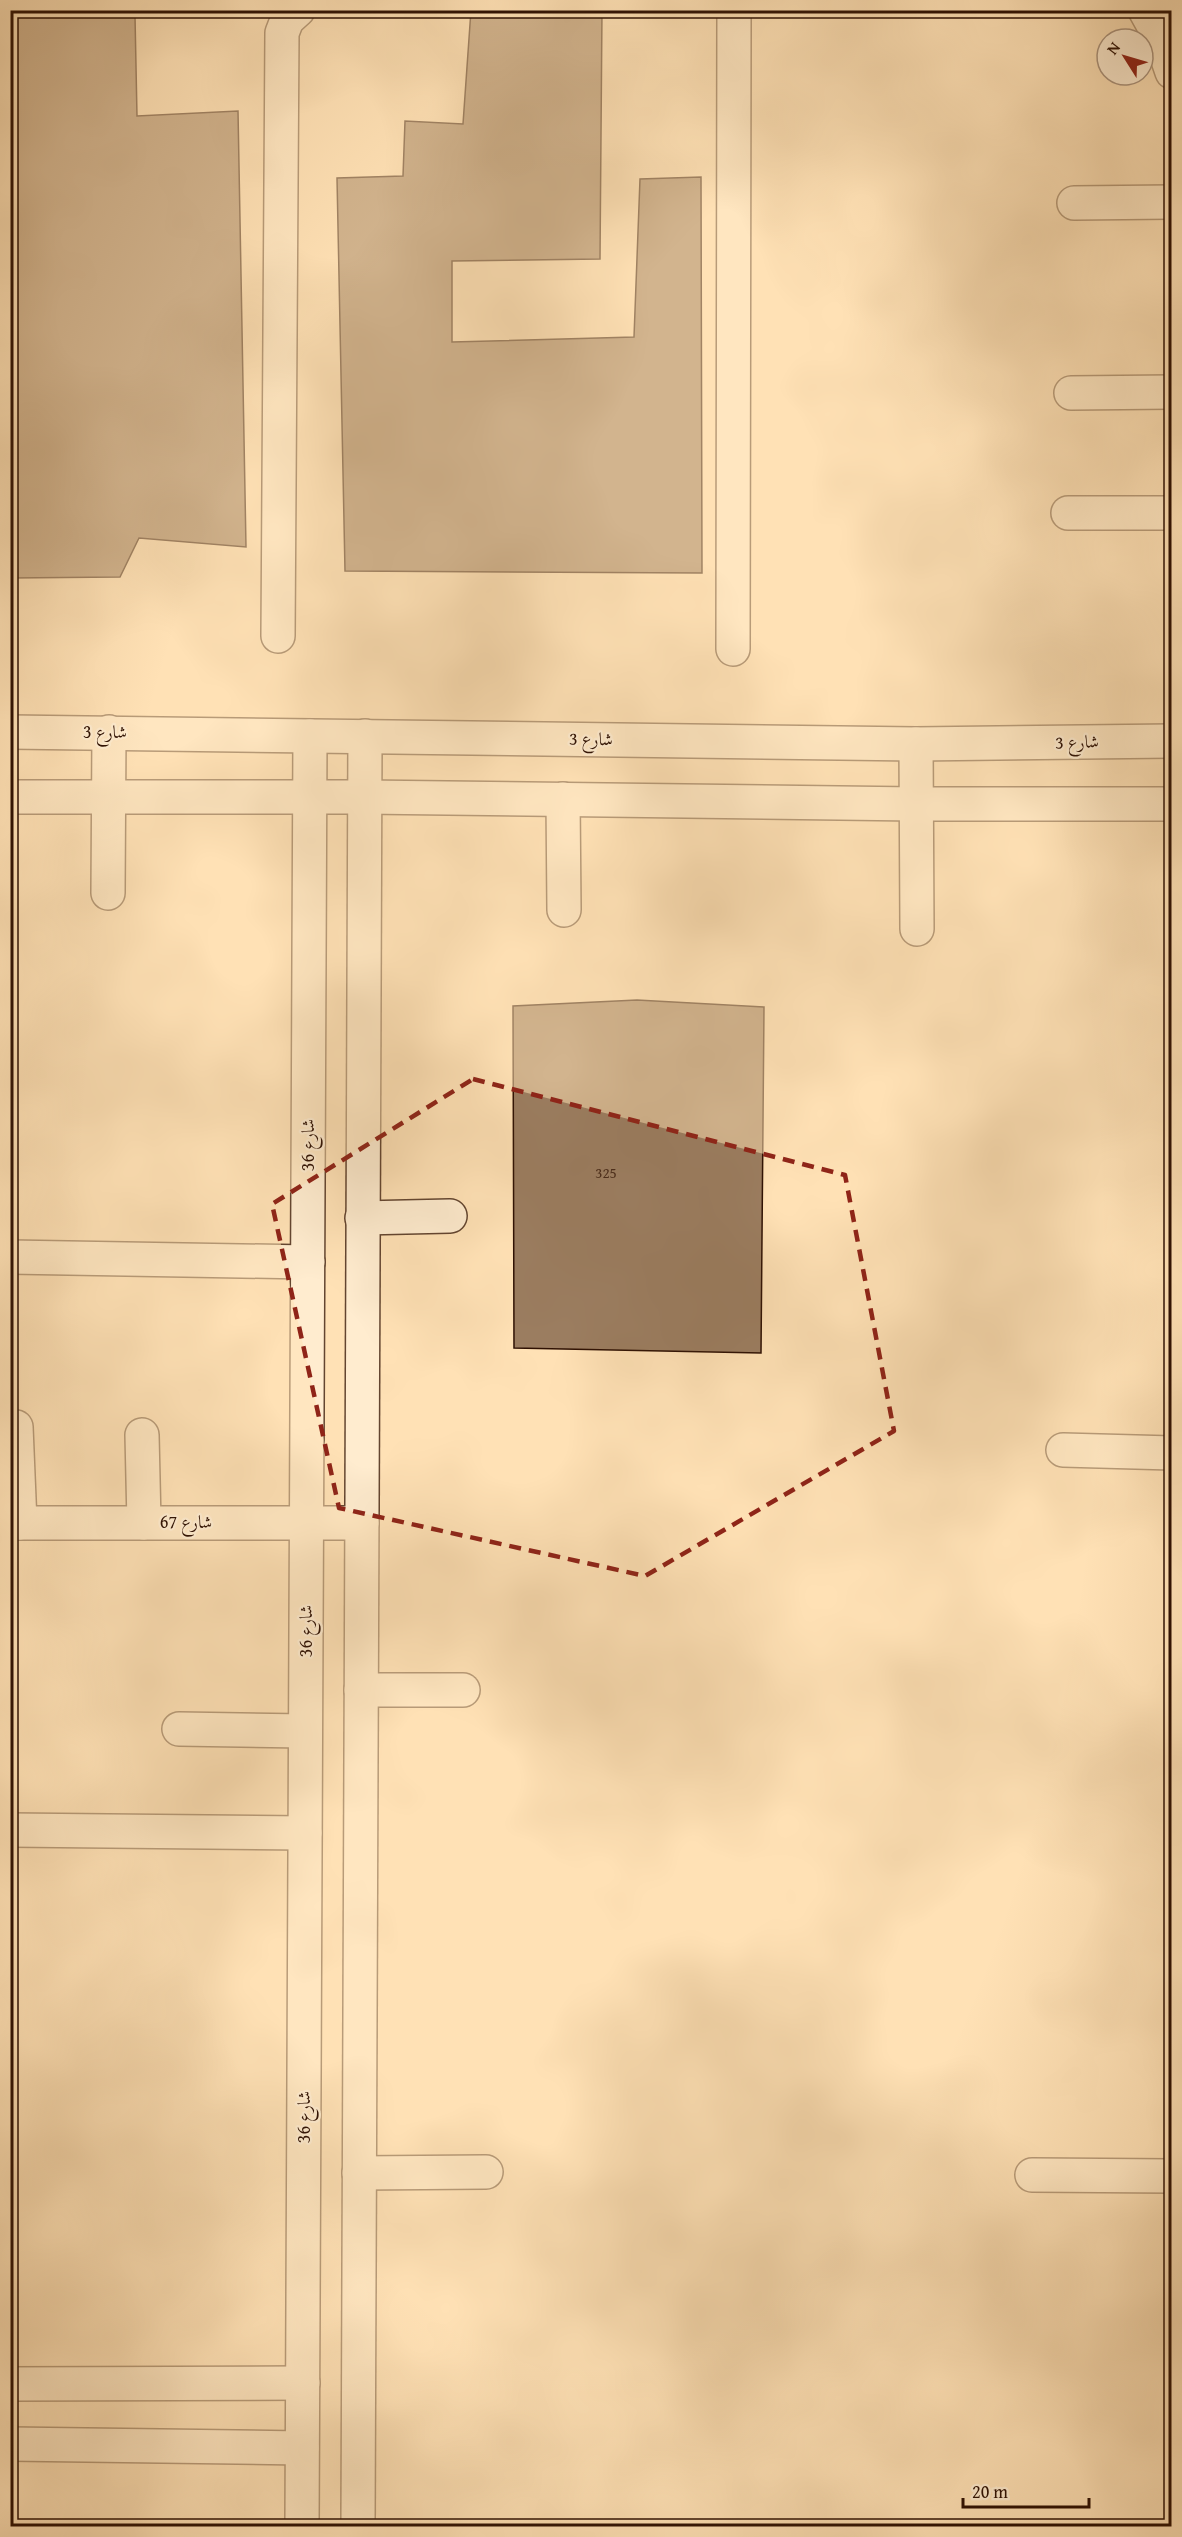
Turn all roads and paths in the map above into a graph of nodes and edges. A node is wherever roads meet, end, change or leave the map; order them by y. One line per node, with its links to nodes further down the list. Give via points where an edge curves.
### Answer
1 (298, 10): 11 (street, via 286,20 282,33)
2 (734, 10): 12 (street)
3 (1145, 10): 4 (street)
4 (1172, 72)
5 (1172, 202): 6 (street)
6 (1074, 203)
7 (1172, 392): 8 (street)
8 (1071, 393)
9 (1068, 513): 10 (street)
10 (1172, 513)
11 (278, 636)
12 (733, 649)
13 (10, 732): 14 (street, شارع 3)
14 (109, 732): 15 (street, شارع 3); 20 (street)
15 (310, 736): 16 (street, شارع 3); 22 (street, شارع 36)
16 (365, 736): 18 (street, شارع 3); 21 (street)
17 (1172, 741): 18 (street, شارع 3)
18 (916, 744): 24 (street)
19 (10, 797): 20 (street)
20 (108, 797): 22 (street); 26 (street)
21 (364, 797): 22 (street); 23 (street); 30 (street)
22 (310, 798): 32 (street, شارع 36)
23 (563, 799): 24 (street); 27 (street)
24 (916, 804): 25 (street); 28 (street)
25 (1172, 804)
26 (108, 893)
27 (564, 910)
28 (917, 929)
29 (450, 1216): 30 (street)
30 (362, 1218): 40 (street)
31 (10, 1257): 32 (street)
32 (308, 1262): 37 (street, شارع 36)
33 (16, 1427): 38 (street)
34 (142, 1435): 39 (street)
35 (1063, 1450): 36 (street)
36 (1172, 1453)
37 (306, 1522): 39 (street, شارع 67); 40 (street, شارع 67); 44 (street, شارع 36)
38 (15, 1523): 39 (street, شارع 67)
39 (144, 1523)
40 (362, 1523): 41 (street)
41 (361, 1690): 42 (street); 47 (street)
42 (463, 1690)
43 (179, 1729): 44 (street)
44 (305, 1731): 46 (street, شارع 36)
45 (10, 1830): 46 (street)
46 (305, 1833): 51 (street, شارع 36)
47 (359, 2172): 48 (street); 56 (street)
48 (486, 2172)
49 (1032, 2175): 50 (street)
50 (1172, 2176)
51 (303, 2383): 52 (street); 54 (street, شارع 36)
52 (10, 2384)
53 (10, 2444): 54 (street)
54 (302, 2448): 55 (street, شارع 36)
55 (302, 2526)
56 (358, 2526)

